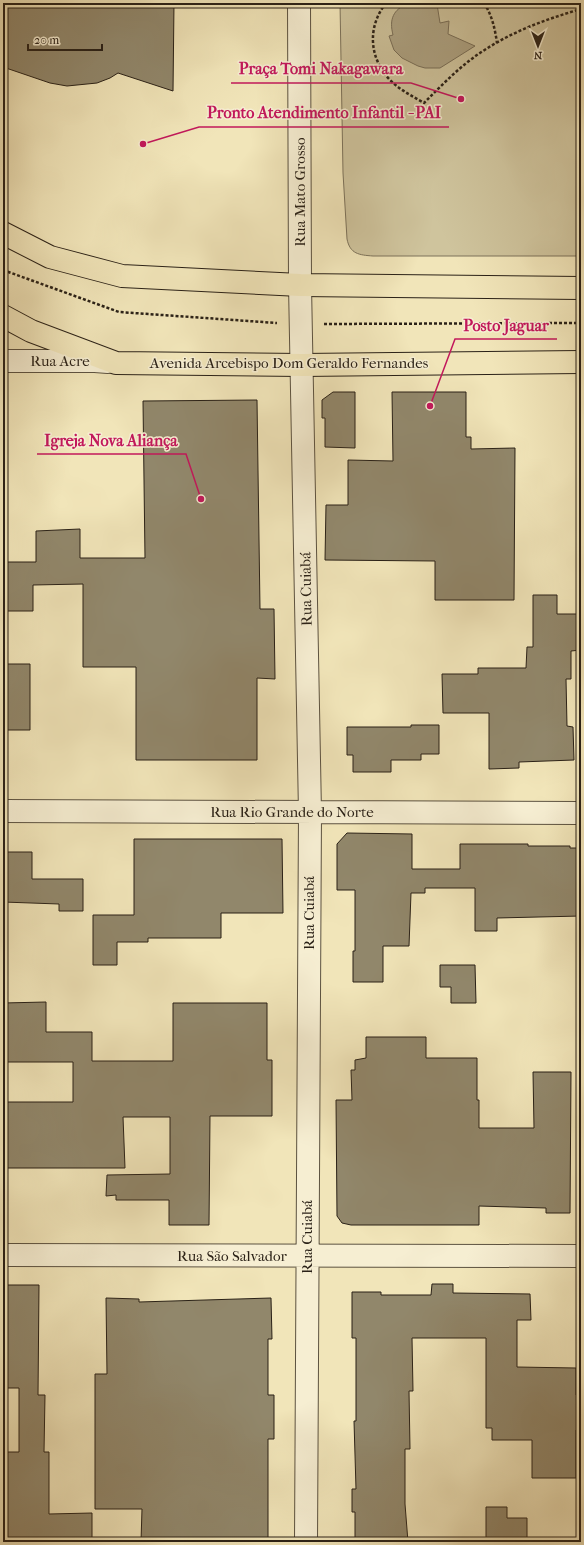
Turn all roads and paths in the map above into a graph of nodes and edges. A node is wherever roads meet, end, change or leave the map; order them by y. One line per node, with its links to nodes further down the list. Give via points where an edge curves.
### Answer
1 (299, 3): 7 (street, Rua Mato Grosso)
2 (386, 3): 5 (path, via 376,18 373,30 378,61 390,80 424,104 453,75)
3 (484, 3): 5 (path, via 491,16)
4 (581, 9): 5 (path, via 518,31)
5 (497, 43)
6 (3, 233): 7 (main road, via 50,257 122,276)
7 (300, 285): 8 (main road); 13 (street, Rua Cuiabá)
8 (581, 288)
9 (3, 316): 12 (main road, via 31,331)
10 (3, 361): 12 (street, Rua Acre)
11 (581, 362): 13 (main road, Avenida Arcebispo Dom Geraldo Fernandes)
12 (116, 363): 13 (main road, Avenida Arcebispo Dom Geraldo Fernandes)
13 (302, 365): 15 (street, Rua Cuiabá)
14 (3, 811): 15 (street, Rua Rio Grande do Norte)
15 (310, 813): 16 (street, Rua Rio Grande do Norte); 18 (street, Rua Cuiabá)
16 (581, 813)
17 (3, 1255): 18 (street, Rua São Salvador)
18 (307, 1256): 19 (street, Rua São Salvador); 20 (street, Rua Cuiabá)
19 (581, 1256)
20 (306, 1542)

